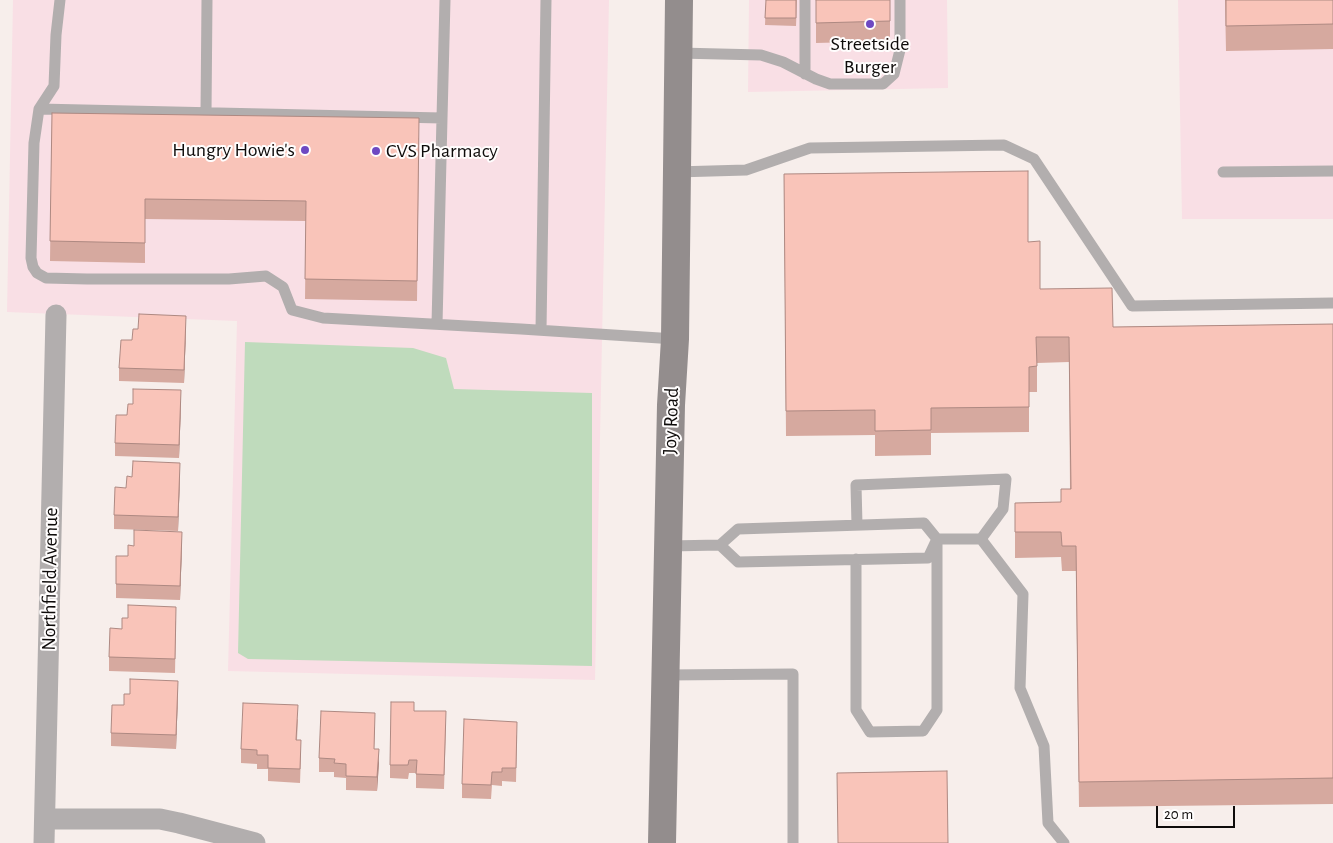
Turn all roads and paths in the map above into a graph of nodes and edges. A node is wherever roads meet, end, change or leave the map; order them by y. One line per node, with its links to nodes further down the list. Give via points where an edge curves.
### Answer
1 (60, 0): 10 (lane, via 54,86)
2 (207, 0): 11 (lane)
3 (445, 0): 12 (lane)
4 (546, 0): 19 (lane)
5 (679, 0): 8 (street, Joy Road)
6 (806, 0): 9 (lane)
7 (900, 0): 9 (lane, via 900,50 894,74 883,84 830,84)
8 (679, 53): 9 (lane, via 761,55); 14 (street, Joy Road)
9 (805, 74)
10 (39, 109): 11 (lane); 18 (lane, via 34,143 31,258 37,273 46,278 228,279 266,276 283,288 292,310 323,318)
11 (206, 113): 12 (lane)
12 (442, 118): 18 (lane)
13 (1333, 171): 15 (lane)
14 (676, 172): 16 (lane, via 746,170 810,148 1004,145 1034,159 1132,306); 20 (street, Joy Road)
15 (1223, 172)
16 (1333, 303)
17 (56, 315): 28 (street, Northfield Avenue)
18 (437, 324): 19 (lane)
19 (541, 330): 20 (lane)
20 (675, 339): 25 (street, Joy Road)
21 (856, 525): 22 (lane, via 924,522); 23 (lane, via 856,485 1006,479 1003,509); 24 (lane, via 738,529)
22 (937, 539): 23 (lane); 26 (lane, via 928,558); 26 (lane, via 937,710 924,732 870,732 856,710)
23 (981, 539): 33 (lane, via 1022,594 1020,688 1044,746 1048,823)
24 (720, 545): 25 (lane); 26 (lane, via 738,562)
25 (669, 546): 27 (street, Joy Road)
26 (856, 559)
27 (665, 675): 31 (street, Joy Road); 32 (lane, via 793,674)
28 (45, 819): 29 (street, Northfield Avenue); 30 (street, via 160,819)
29 (44, 843)
30 (254, 843)
31 (662, 843)
32 (793, 843)
33 (1064, 843)

